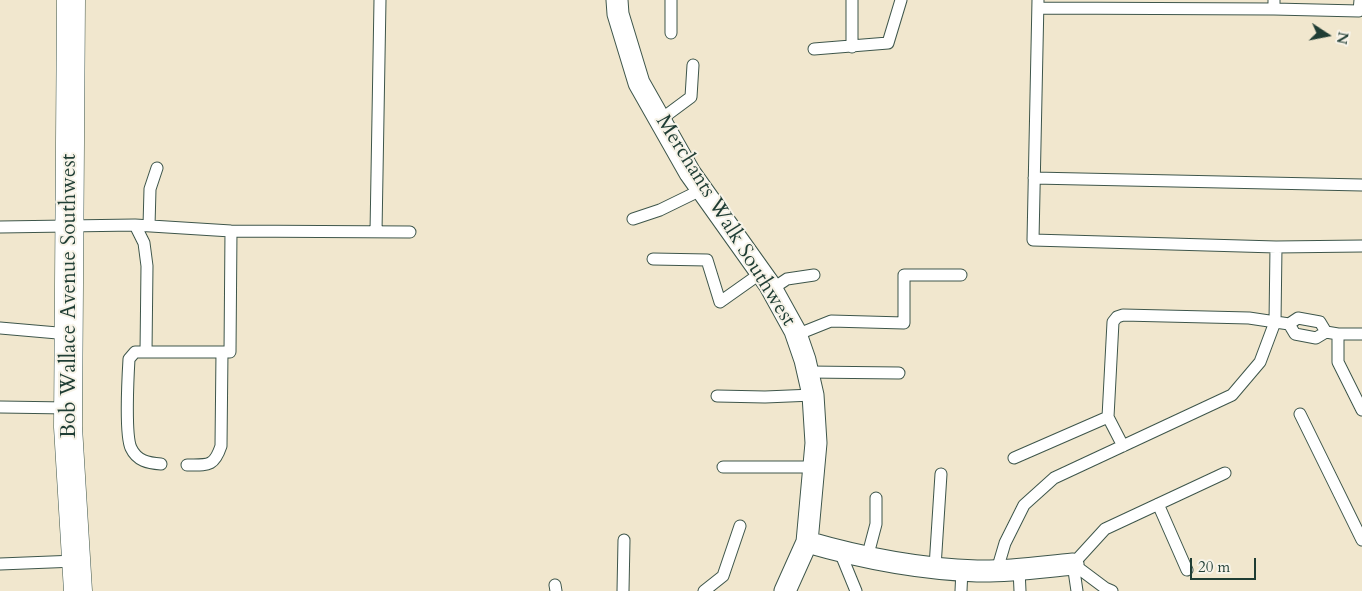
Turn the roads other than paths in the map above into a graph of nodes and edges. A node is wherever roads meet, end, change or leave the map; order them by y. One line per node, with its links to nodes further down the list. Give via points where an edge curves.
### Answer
1 (71, 0): 21 (main road, Bob Wallace Avenue Southwest)
2 (380, 0): 25 (lane)
3 (618, 0): 14 (street, Merchants Walk Southwest, via 618,14 639,83)
4 (671, 0): 10 (lane)
5 (852, 0): 11 (lane)
6 (902, 0): 11 (lane, via 888,43)
7 (1360, 0): 9 (lane, via 1359,11)
8 (1038, 4): 9 (lane); 16 (lane)
9 (1274, 4)
10 (671, 34)
11 (852, 47): 12 (lane)
12 (814, 49)
13 (693, 65): 14 (lane, via 691,98)
14 (660, 120): 18 (street, Merchants Walk Southwest)
15 (157, 168): 22 (lane, via 150,189)
16 (1034, 178): 17 (lane); 28 (lane, via 1033,240)
17 (1362, 185)
18 (701, 190): 19 (lane); 32 (street, Merchants Walk Southwest)
19 (633, 219)
20 (135, 225): 21 (lane); 22 (lane); 41 (lane, via 144,243)
21 (69, 226): 23 (lane); 37 (main road, Bob Wallace Avenue Southwest)
22 (149, 226): 24 (lane)
23 (0, 227)
24 (231, 231): 25 (lane); 42 (lane, via 230,352)
25 (376, 232): 26 (lane)
26 (410, 232)
27 (1362, 246): 28 (lane)
28 (1276, 247): 33 (lane)
29 (653, 259): 32 (lane, via 707,260 720,302)
30 (814, 275): 32 (lane)
31 (961, 275): 40 (lane, via 904,275 904,323 831,321)
32 (766, 281): 40 (street, Merchants Walk Southwest)
33 (1275, 322): 34 (lane); 51 (lane, via 1249,318 1117,317 1113,322); 52 (lane, via 1260,362 1232,396)
34 (1289, 324): 36 (lane, via 1295,334 1316,338); 36 (lane, via 1298,318 1320,322)
35 (0, 328): 37 (lane)
36 (1326, 332): 38 (lane)
37 (68, 334): 48 (main road, Bob Wallace Avenue Southwest)
38 (1338, 334): 39 (lane); 49 (lane, via 1338,362)
39 (1362, 334)
40 (796, 335): 43 (street, Merchants Walk Southwest)
41 (146, 352): 42 (lane); 54 (lane, via 135,352 129,359 129,433 131,448 137,457 147,463)
42 (222, 352): 55 (lane, via 221,446 217,458 209,465)
43 (808, 372): 44 (lane); 45 (street, Merchants Walk Southwest)
44 (899, 372)
45 (813, 395): 46 (lane); 57 (street, Merchants Walk Southwest)
46 (717, 396)
47 (0, 407): 48 (lane)
48 (68, 408): 68 (main road, Bob Wallace Avenue Southwest)
49 (1362, 410)
50 (1300, 414): 64 (lane)
51 (1108, 417): 52 (lane); 53 (lane)
52 (1123, 446): 74 (lane, via 1054,478 1024,505 1005,543)
53 (1014, 458)
54 (160, 464)
55 (188, 465)
56 (723, 467): 57 (lane)
57 (814, 467): 65 (street, Merchants Walk Southwest)
58 (1225, 473): 61 (lane)
59 (941, 474): 71 (lane)
60 (876, 498): 67 (lane, via 876,524)
61 (1158, 504): 70 (lane, via 1105,529); 75 (lane)
62 (740, 526): 78 (lane, via 723,576)
63 (624, 540): 77 (lane)
64 (1362, 540)
65 (807, 542): 66 (street); 79 (street, Merchants Walk Southwest)
66 (840, 552): 67 (street); 80 (lane)
67 (867, 558): 71 (street)
68 (77, 561): 69 (lane); 76 (main road, Bob Wallace Avenue Southwest)
69 (0, 564)
70 (1073, 564): 73 (street); 83 (lane); 84 (lane)
71 (935, 567): 72 (street)
72 (962, 569): 74 (street); 81 (lane)
73 (1019, 569): 74 (street); 82 (lane)
74 (998, 570)
75 (1187, 570)
76 (78, 591)
77 (623, 591)
78 (704, 591)
79 (785, 591)
80 (856, 591)
81 (961, 591)
82 (1020, 591)
83 (1077, 591)
84 (1112, 591)

